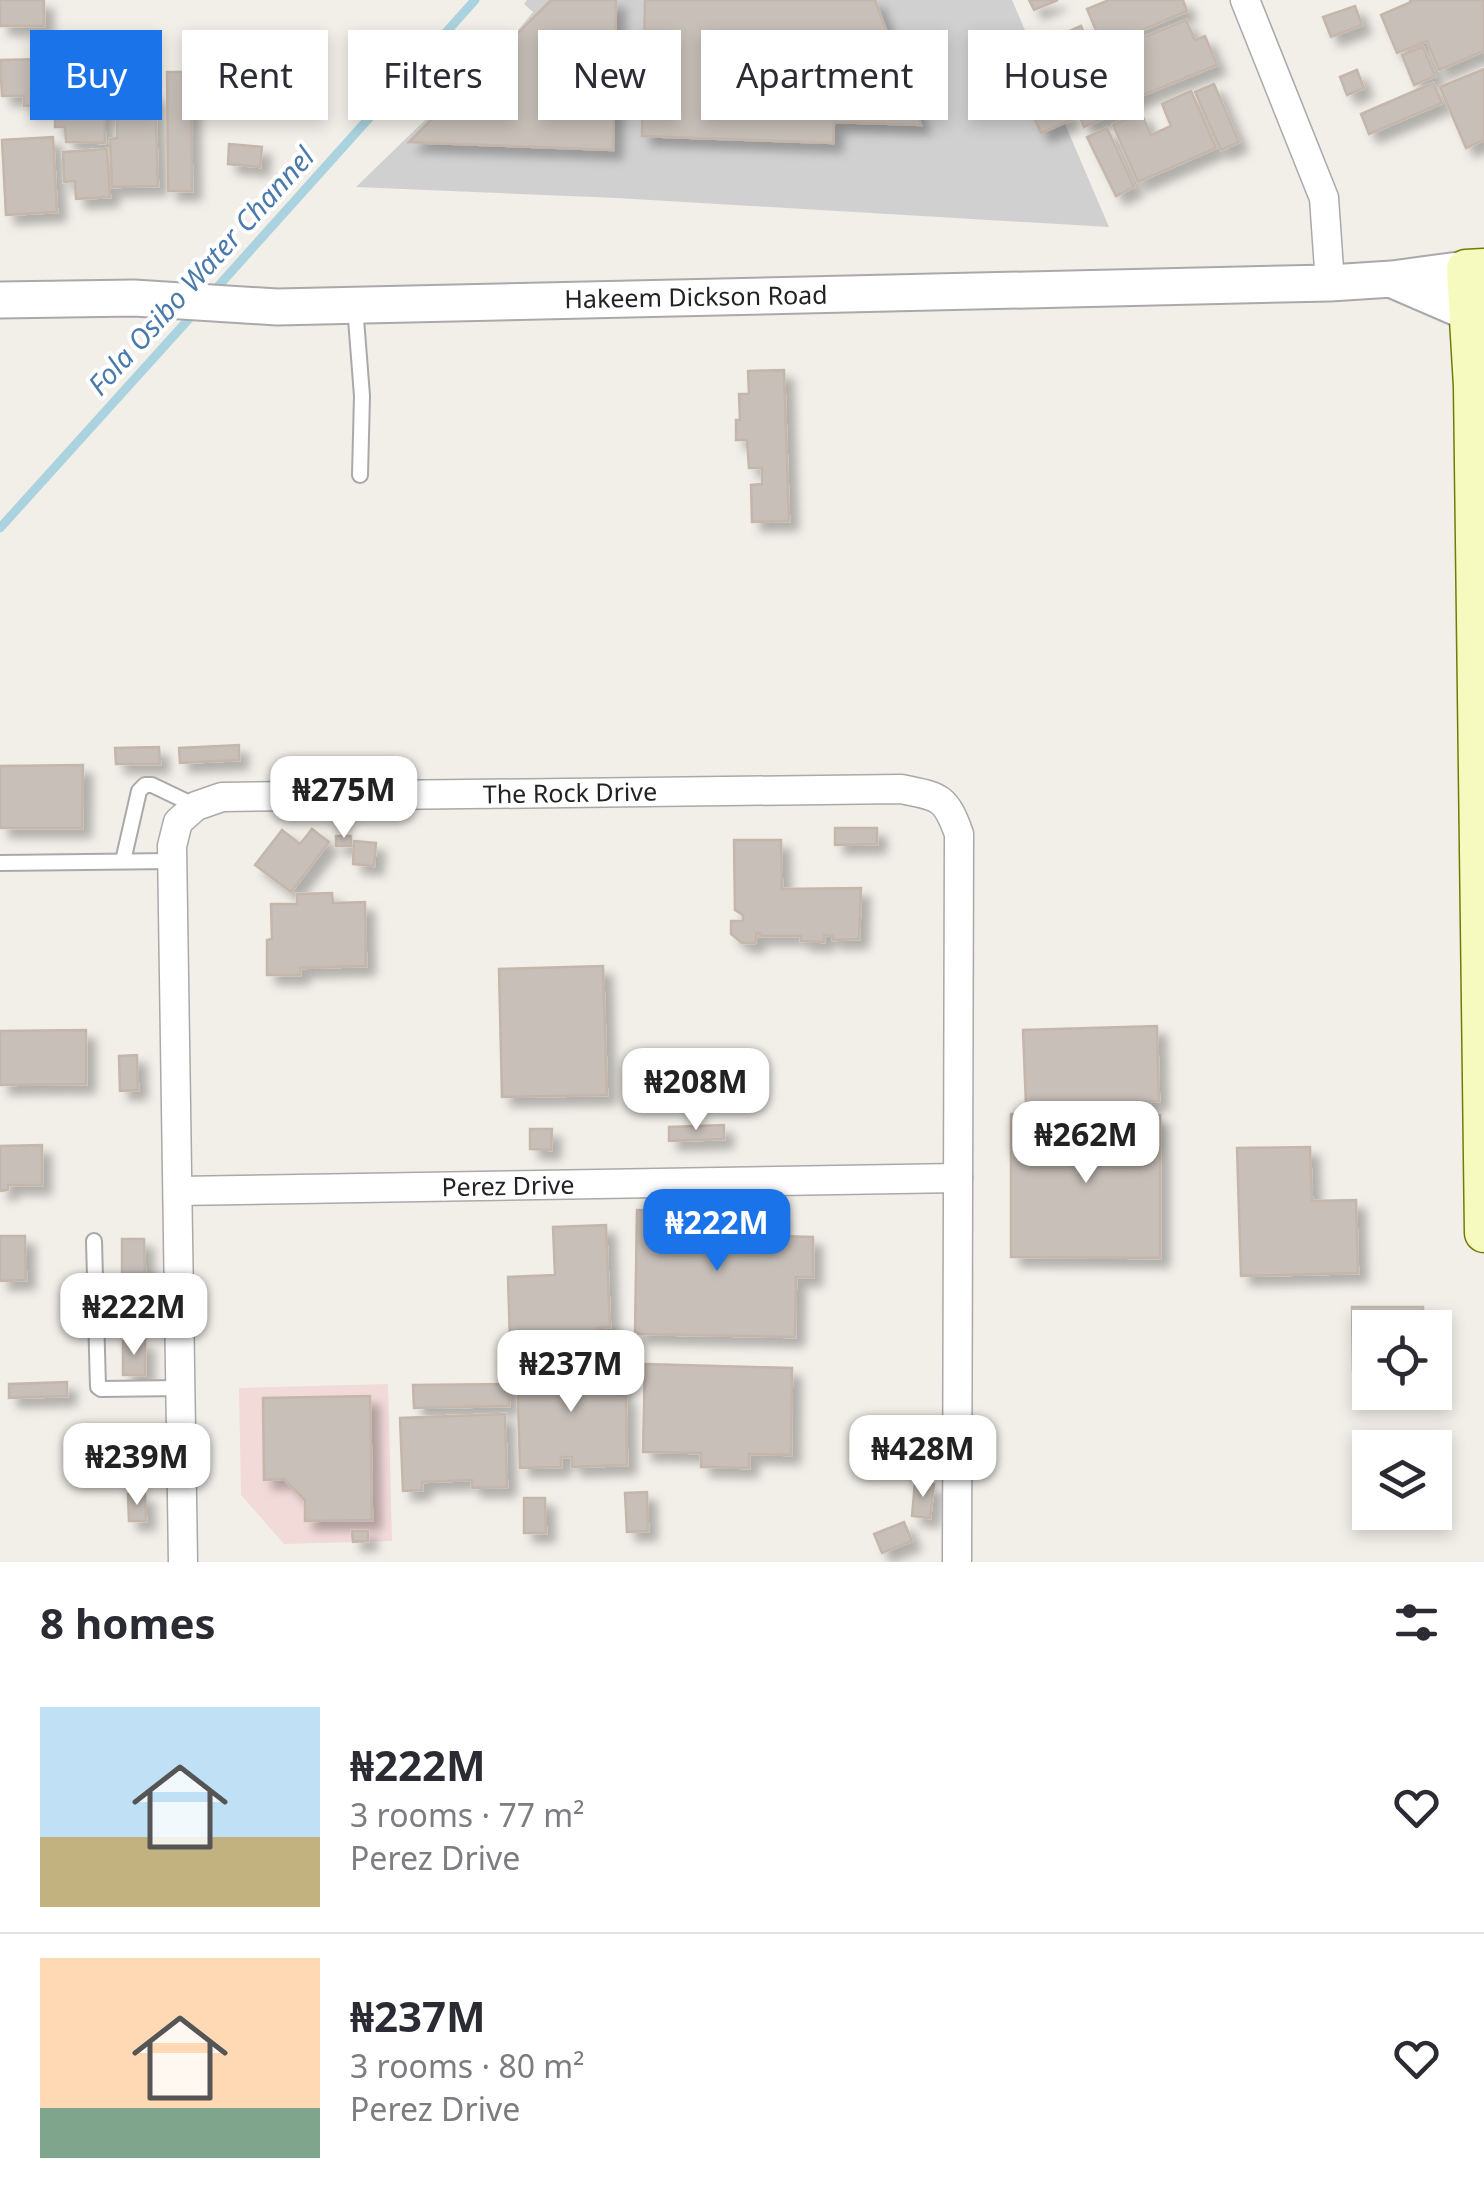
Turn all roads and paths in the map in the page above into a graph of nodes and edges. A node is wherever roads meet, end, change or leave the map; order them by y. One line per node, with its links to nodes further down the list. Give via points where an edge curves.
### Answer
1 (1245, 0): 4 (street, via 1324,198)
2 (1475, 268): 3 (street, Hakeem Dickson Road); 7 (main road)
3 (1392, 279): 4 (street, Hakeem Dickson Road); 7 (street, Hakeem Dickson Road)
4 (1330, 283): 6 (street, Hakeem Dickson Road)
5 (0, 300): 6 (street, Hakeem Dickson Road)
6 (355, 305): 8 (lane)
7 (1476, 312): 15 (main road)
8 (360, 475)
9 (196, 806): 10 (street, via 178,822); 11 (lane, via 144,785); 13 (street, The Rock Drive, via 222,797 900,788 934,796 950,810 958,834)
10 (172, 860): 11 (lane); 14 (street)
11 (124, 861): 12 (lane)
12 (0, 863)
13 (958, 1178): 14 (street, Perez Drive); 19 (street, The Rock Drive)
14 (178, 1192): 17 (street)
15 (1484, 1233)
16 (94, 1241): 17 (lane, via 98,1387)
17 (181, 1388): 18 (street)
18 (183, 1562)
19 (957, 1562)

